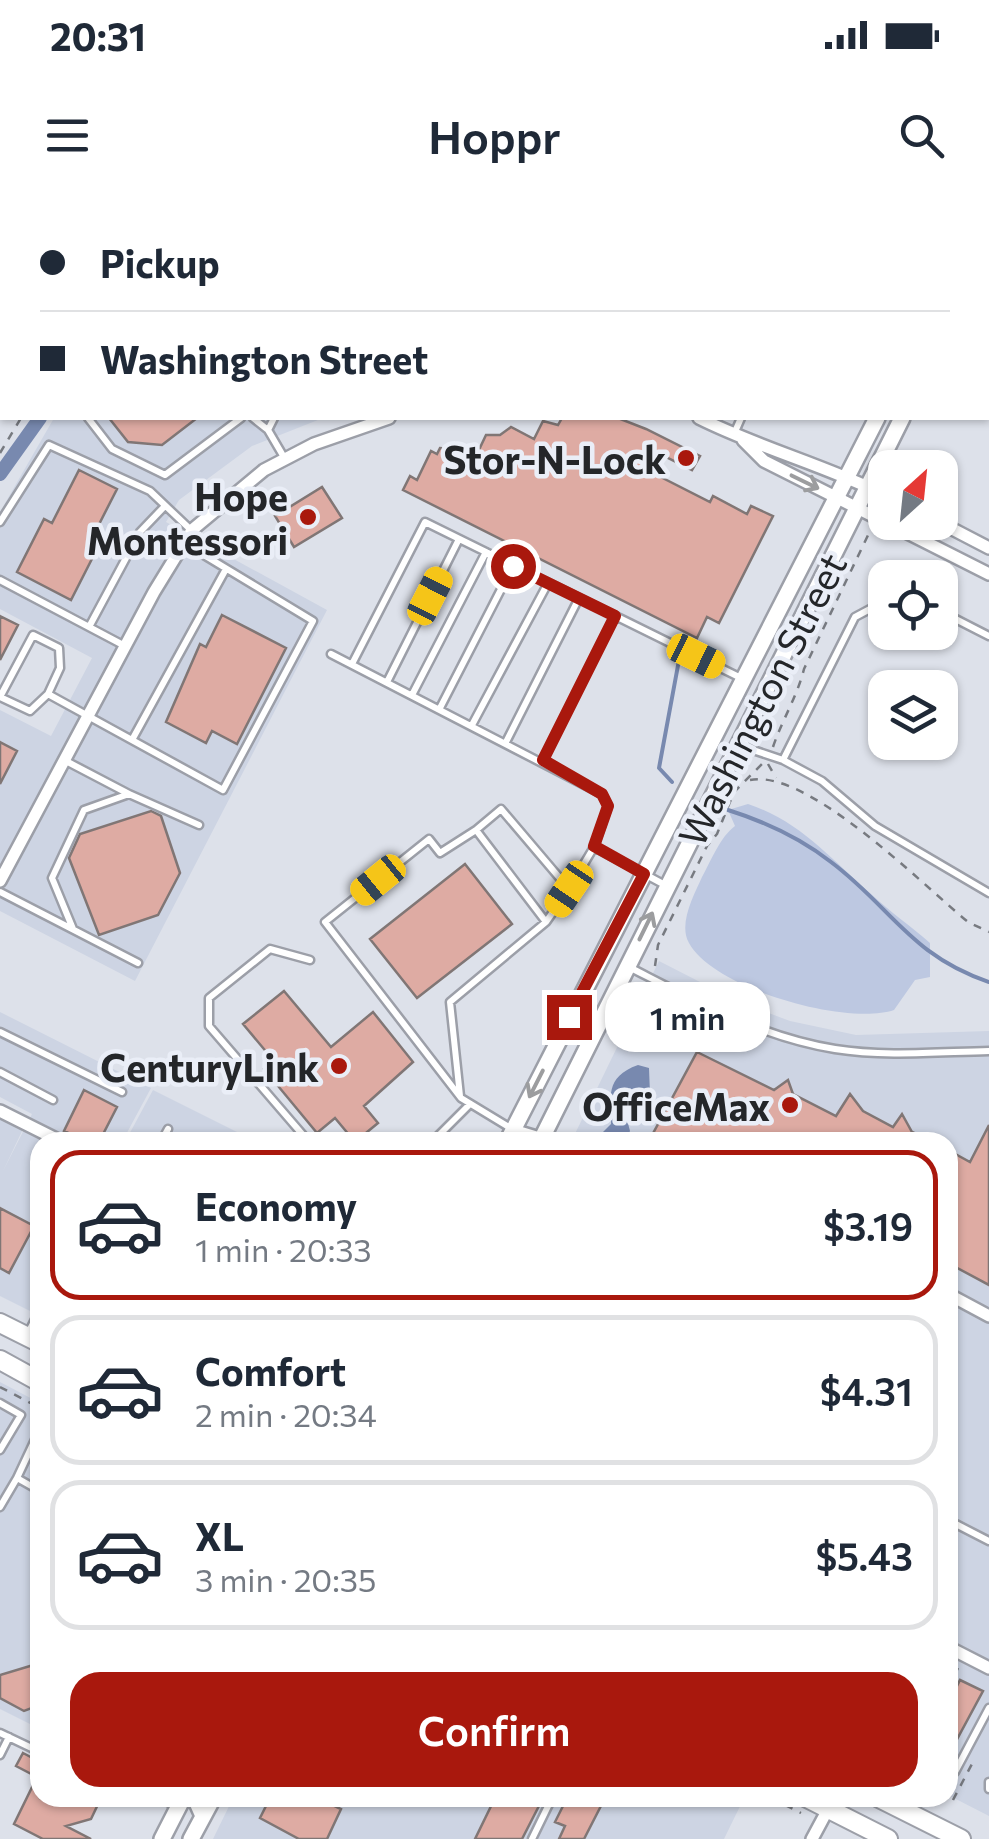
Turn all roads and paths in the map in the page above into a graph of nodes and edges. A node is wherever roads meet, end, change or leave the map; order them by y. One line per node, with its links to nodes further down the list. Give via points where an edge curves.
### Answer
1 (20, 420): 14 (path)
2 (90, 420): 3 (lane, via 112,450 165,476)
3 (238, 420)
4 (256, 420): 11 (lane)
5 (273, 420): 11 (lane)
6 (385, 420): 17 (street)
7 (703, 420): 12 (street)
8 (740, 420): 12 (lane)
9 (876, 420): 18 (main road, Washington Street)
10 (901, 420): 15 (main road, Washington Street)
11 (268, 430): 17 (lane)
12 (738, 438): 18 (street); 20 (street, one-way to 20, via 764,461)
13 (0, 440): 14 (path)
14 (6, 444): 16 (path)
15 (886, 450)
16 (0, 453)
17 (284, 458): 25 (street)
18 (846, 477): 19 (street); 20 (main road, Washington Street)
19 (868, 487): 22 (main road, Washington Street)
20 (836, 498): 22 (street); 47 (main road, Washington Street)
21 (164, 508): 24 (lane, via 150,491 49,445); 25 (lane); 42 (lane, via 140,532)
22 (857, 508): 23 (street); 56 (main road, Washington Street)
23 (868, 513)
24 (0, 522)
25 (192, 530): 30 (street)
26 (958, 532): 31 (street)
27 (868, 535): 57 (path, via 780,720)
28 (459, 539): 32 (lane); 46 (lane, via 425,522); 48 (lane)
29 (922, 540): 35 (street)
30 (183, 543): 34 (lane); 44 (street)
31 (989, 548)
32 (486, 552): 33 (lane); 50 (lane)
33 (513, 566): 37 (lane); 51 (lane)
34 (226, 568): 54 (lane); 54 (lane, via 313,621 223,790)
35 (989, 574)
36 (0, 580): 42 (lane)
37 (548, 583): 38 (lane); 53 (lane)
38 (579, 598): 40 (lane); 55 (lane)
39 (868, 610): 60 (lane, via 855,617)
40 (615, 616): 47 (lane); 59 (lane)
41 (958, 620): 43 (lane)
42 (89, 627): 44 (lane)
43 (989, 636)
44 (125, 646): 52 (street)
45 (331, 654): 46 (lane)
46 (352, 664): 48 (lane)
47 (745, 680): 67 (main road, Washington Street)
48 (387, 682): 50 (lane)
49 (48, 694): 49 (lane, via 60,668 59,648 33,635 0,697 30,711); 52 (lane)
50 (412, 695): 51 (lane)
51 (440, 708): 53 (lane)
52 (88, 716): 54 (lane); 58 (street)
53 (472, 725): 55 (lane)
54 (132, 740)
55 (506, 742): 59 (lane)
56 (737, 745): 57 (lane); 69 (main road, Washington Street)
57 (770, 757): 60 (lane); 61 (path); 62 (path)
58 (64, 760): 63 (lane); 68 (street)
59 (543, 760): 66 (lane, via 602,794 608,806)
60 (783, 760): 72 (lane, via 842,795 874,826)
61 (748, 780): 62 (path); 79 (path, via 734,792 658,945)
62 (779, 781): 75 (path, via 838,816)
63 (129, 794): 64 (lane); 74 (lane, via 84,810 52,878)
64 (199, 824)
65 (476, 830): 70 (lane, via 501,809); 73 (lane); 84 (lane, via 440,854 429,839 326,922)
66 (594, 846): 67 (lane); 70 (lane)
67 (644, 874): 69 (lane); 94 (main road, Washington Street, one-way to 94)
68 (0, 880)
69 (666, 886): 78 (main road, Washington Street, one-way to 69)
70 (569, 889): 73 (lane)
71 (0, 892): 74 (lane)
72 (989, 893)
73 (546, 922): 84 (lane, via 450,1002)
74 (73, 930): 77 (lane)
75 (989, 932)
76 (310, 960): 91 (lane, via 270,949 208,998 209,1026)
77 (138, 963)
78 (627, 966): 81 (lane, via 779,1036 836,1049); 95 (main road, Washington Street)
79 (654, 966)
80 (0, 1032): 83 (lane)
81 (989, 1051)
82 (0, 1072): 85 (lane)
83 (122, 1092)
84 (460, 1098): 86 (lane)
85 (53, 1100)
86 (469, 1105): 92 (lane); 93 (lane)
87 (0, 1111): 89 (street)
88 (168, 1129): 90 (lane)
89 (42, 1132)
90 (166, 1132)
91 (301, 1132)
92 (442, 1132)
93 (507, 1132)
94 (518, 1132)
95 (549, 1132)
96 (958, 1299): 97 (street)
97 (989, 1316)
98 (0, 1322): 99 (main road)
99 (30, 1338)
100 (0, 1360): 101 (main road)
101 (30, 1376)
102 (0, 1387): 104 (path)
103 (0, 1403): 105 (lane, via 21,1415)
104 (30, 1403)
105 (0, 1450)
106 (30, 1451): 107 (lane)
107 (17, 1478): 109 (lane); 110 (lane)
108 (0, 1480): 110 (lane)
109 (30, 1485)
110 (12, 1486): 111 (lane)
111 (0, 1507)
112 (958, 1525): 113 (lane)
113 (989, 1541)
114 (958, 1652): 116 (street)
115 (960, 1665): 117 (path)
116 (989, 1668)
117 (958, 1669)
118 (989, 1708): 124 (lane)
119 (0, 1733): 120 (lane)
120 (9, 1737): 121 (lane); 123 (lane)
121 (30, 1747)
122 (980, 1748): 125 (path)
123 (0, 1755)
124 (958, 1765)
125 (958, 1790)
126 (178, 1807): 134 (main road)
127 (199, 1807): 133 (main road)
128 (208, 1807): 133 (main road)
129 (548, 1807): 136 (lane)
130 (829, 1807): 137 (street)
131 (837, 1807): 138 (main road)
132 (897, 1807): 139 (main road)
133 (203, 1816): 135 (main road)
134 (162, 1839)
135 (191, 1839)
136 (532, 1839)
137 (812, 1839)
138 (888, 1839)
139 (961, 1839)

